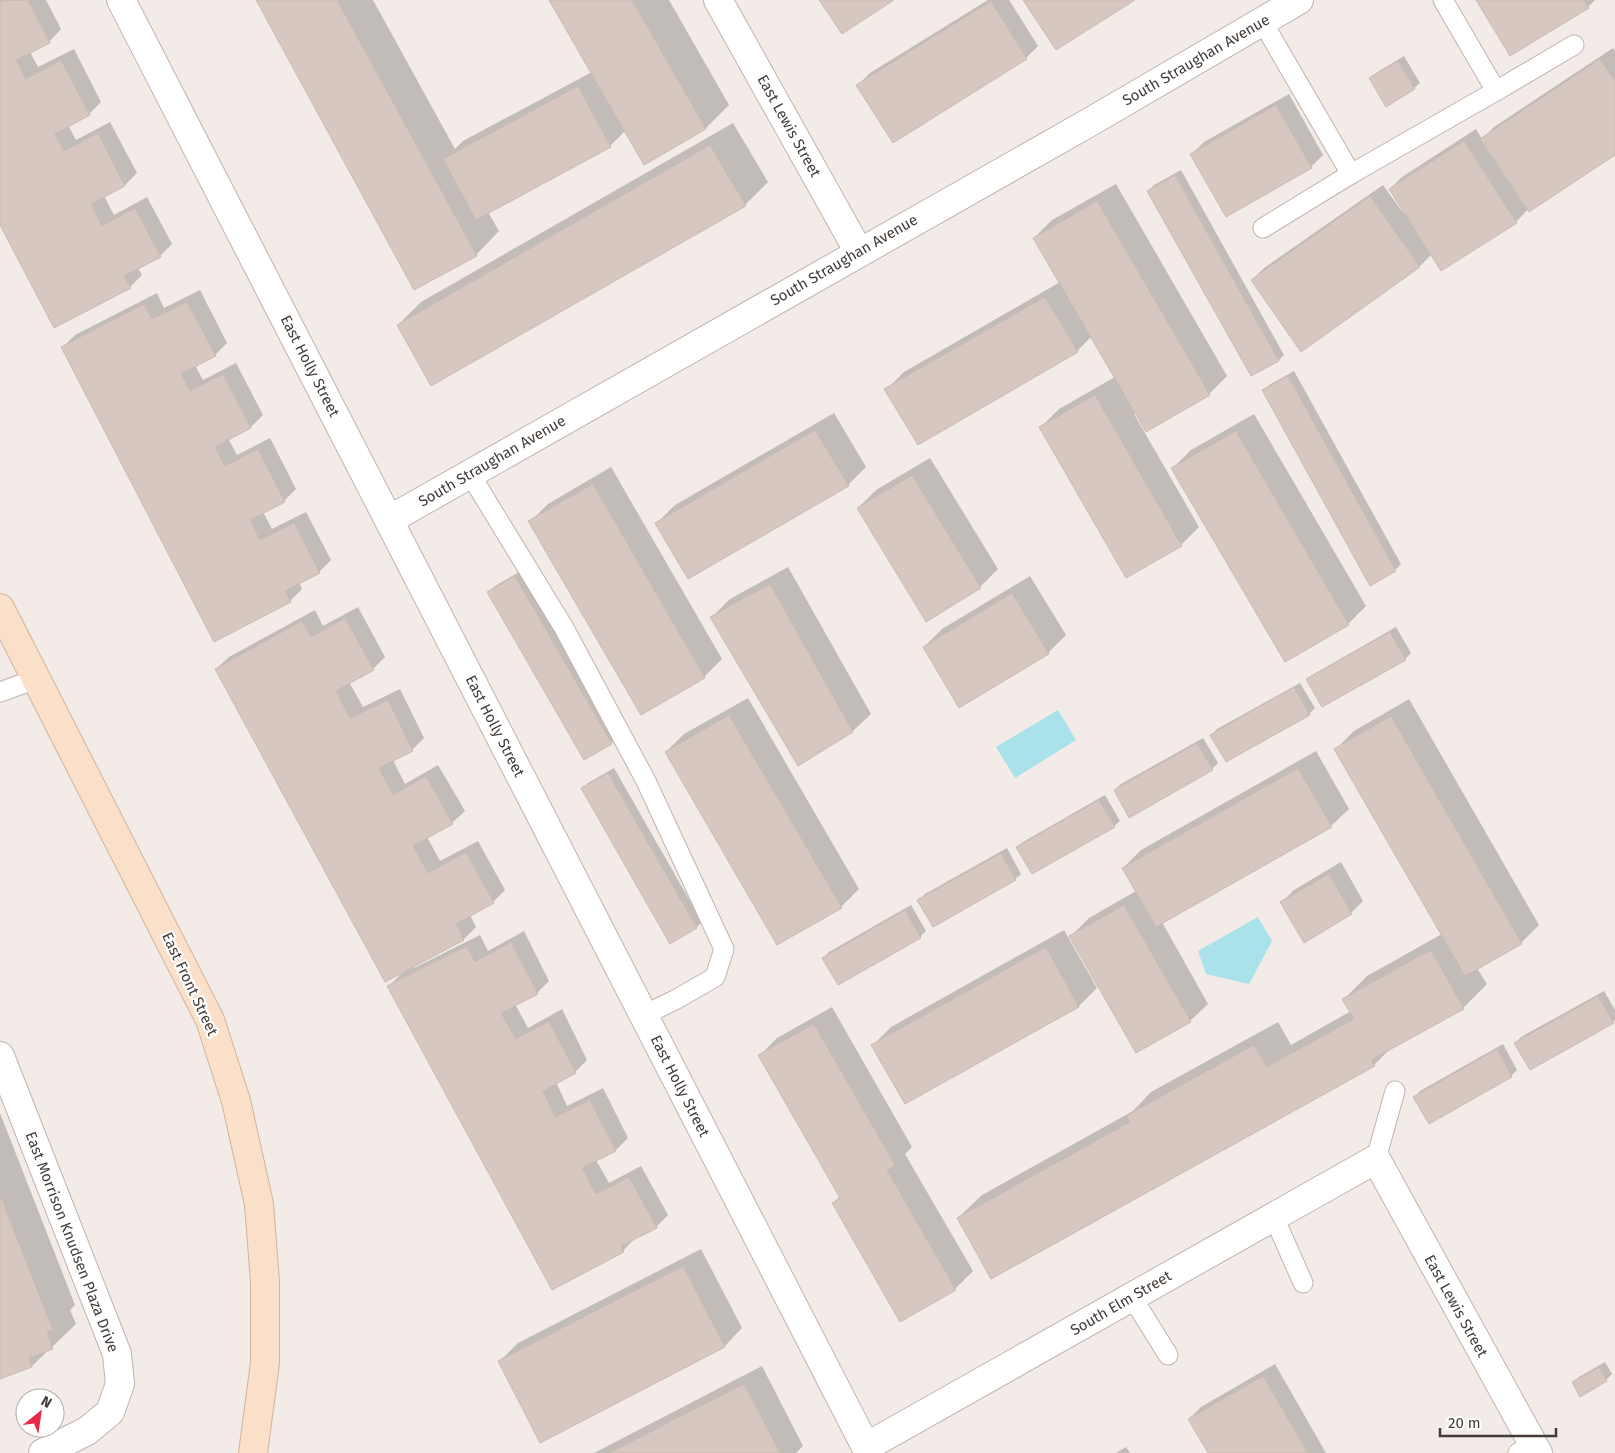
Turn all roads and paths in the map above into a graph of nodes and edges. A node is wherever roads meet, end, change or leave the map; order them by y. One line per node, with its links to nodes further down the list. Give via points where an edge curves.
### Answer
1 (121, 0): 12 (street, East Holly Street)
2 (718, 0): 10 (street, East Lewis Street)
3 (1299, 0): 5 (street, South Straughan Avenue)
4 (1443, 0): 7 (lane)
5 (1262, 21): 8 (lane); 10 (street, South Straughan Avenue)
6 (1574, 45): 7 (lane)
7 (1496, 91): 8 (lane)
8 (1351, 174): 9 (lane)
9 (1263, 228)
10 (859, 252): 11 (street, South Straughan Avenue)
11 (470, 474): 12 (street, South Straughan Avenue); 16 (lane, via 564,628 642,773 724,948 715,977)
12 (389, 520): 16 (street, East Holly Street)
13 (0, 608): 14 (main road, East Front Street)
14 (36, 678): 15 (lane); 27 (main road, East Front Street, via 210,1020 236,1101 258,1204 265,1282 265,1363)
15 (0, 692)
16 (644, 1015): 24 (street, East Holly Street)
17 (0, 1056): 26 (street, East Morrison Knudsen Plaza Drive, via 117,1354 120,1384 110,1412 87,1430)
18 (1394, 1091): 19 (lane)
19 (1376, 1159): 20 (street, South Elm Street); 25 (street, East Lewis Street)
20 (1274, 1217): 21 (lane); 22 (street, South Elm Street)
21 (1303, 1283)
22 (1132, 1297): 23 (lane); 24 (street, South Elm Street)
23 (1168, 1355)
24 (867, 1450)
25 (1529, 1450)
26 (43, 1453)
27 (253, 1453)

